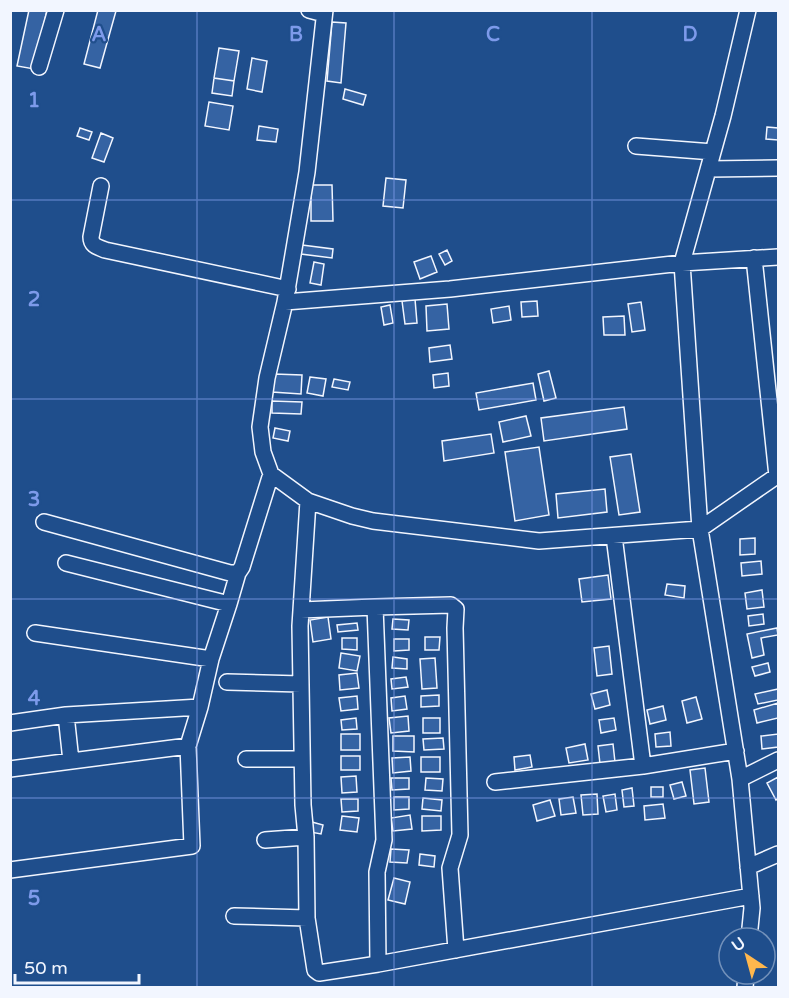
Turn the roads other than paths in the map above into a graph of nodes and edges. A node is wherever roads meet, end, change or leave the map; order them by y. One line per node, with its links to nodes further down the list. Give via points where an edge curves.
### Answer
1 (56, 10): 4 (street)
2 (748, 10): 6 (street)
3 (319, 12): 13 (street, via 307,172)
4 (39, 67)
5 (636, 146): 6 (street)
6 (713, 152): 8 (street)
7 (778, 168): 8 (street)
8 (709, 169): 12 (street)
9 (101, 186): 13 (street, via 91,237 93,245)
10 (778, 257): 11 (street)
11 (754, 258): 12 (street); 15 (street)
12 (682, 263): 13 (street, via 450,290); 18 (street)
13 (287, 296): 14 (street, via 267,378 260,427)
14 (271, 474): 16 (street); 21 (street)
15 (778, 475): 18 (street)
16 (308, 501): 19 (street, via 373,520 539,541); 24 (street)
17 (44, 522): 21 (street)
18 (700, 529): 19 (street); 33 (street)
19 (614, 536): 38 (street)
20 (66, 563): 22 (street)
21 (238, 573): 22 (street)
22 (229, 604): 26 (street)
23 (375, 607): 24 (street); 51 (street, via 451,605 456,609 460,835 450,868); 52 (street, via 384,840 377,872)
24 (301, 610): 28 (street)
25 (35, 633): 26 (street)
26 (211, 659): 29 (street)
27 (227, 681): 28 (street)
28 (301, 684): 35 (street)
29 (200, 707): 30 (street); 32 (street)
30 (66, 715): 31 (street); 37 (street)
31 (10, 723)
32 (188, 746): 37 (street); 46 (street, via 192,846)
33 (736, 751): 38 (street); 40 (street)
34 (246, 759): 35 (street)
35 (302, 759): 42 (street)
36 (778, 760): 40 (street)
37 (71, 761): 39 (street)
38 (643, 766): 41 (street)
39 (10, 769)
40 (740, 779): 45 (street)
41 (495, 782)
42 (306, 837): 43 (street); 49 (street)
43 (265, 840)
44 (778, 854): 45 (street)
45 (748, 867): 47 (street)
46 (10, 870)
47 (751, 896): 50 (street); 51 (street)
48 (234, 916): 49 (street)
49 (307, 918): 52 (street, via 317,972)
50 (750, 926)
51 (456, 950): 52 (street)
52 (378, 964)

